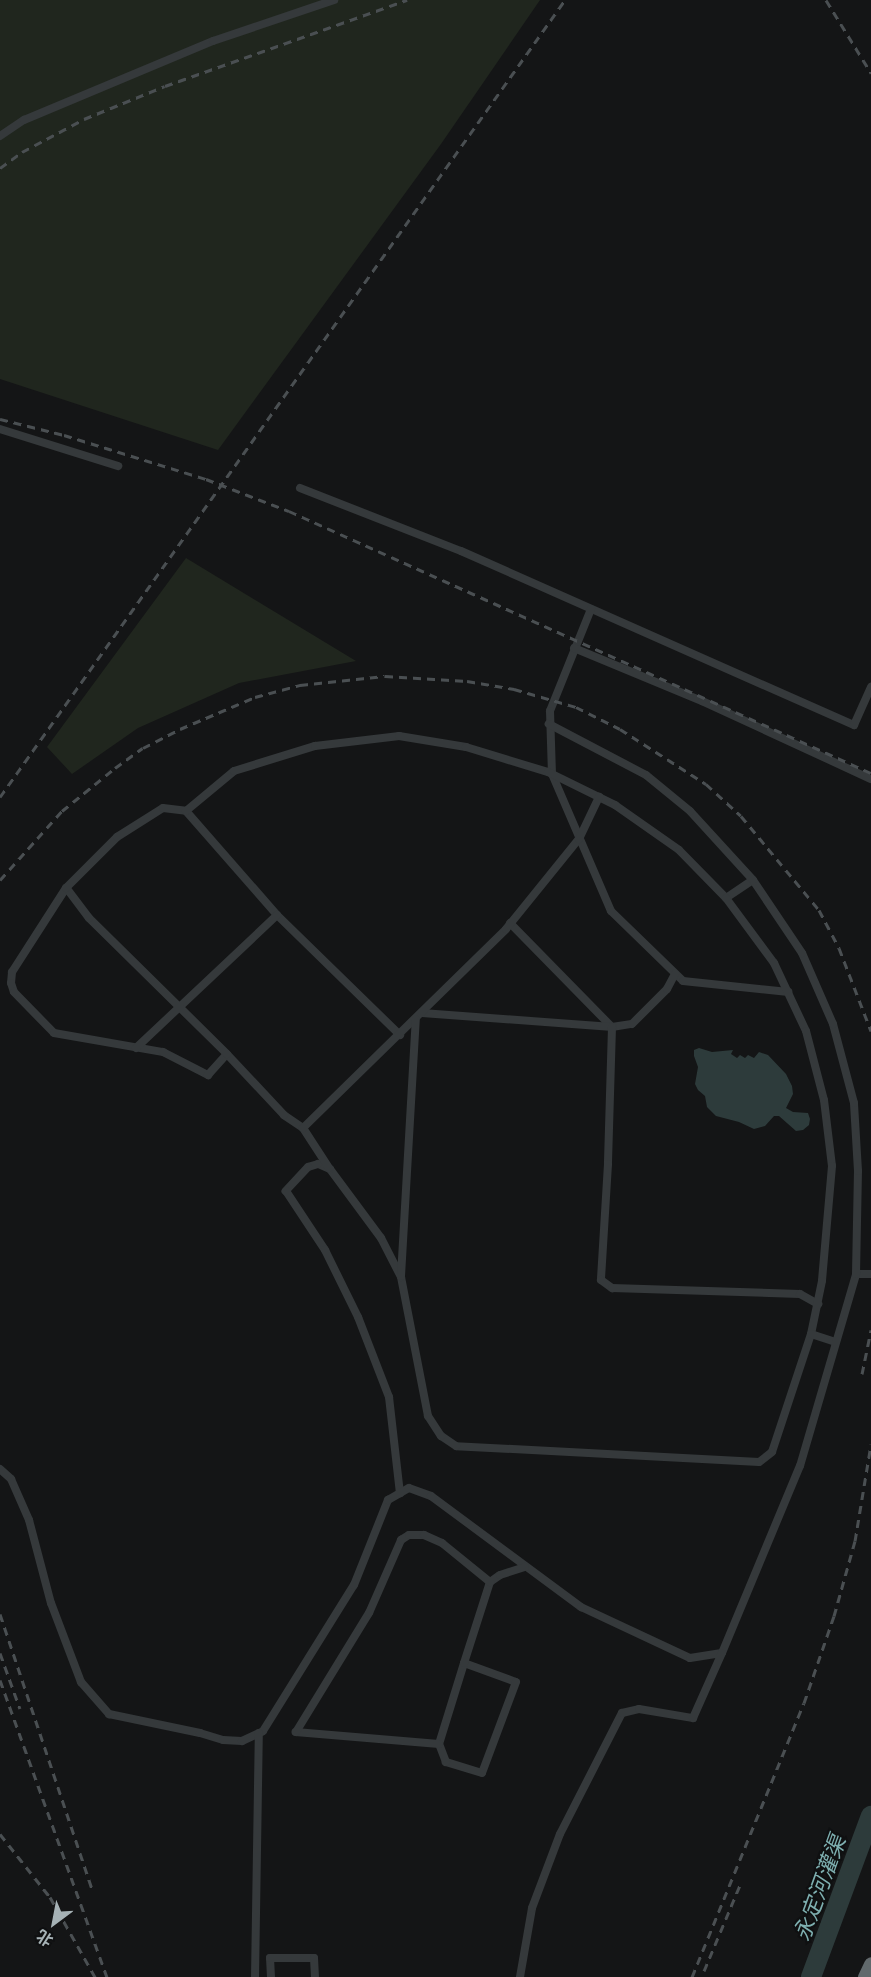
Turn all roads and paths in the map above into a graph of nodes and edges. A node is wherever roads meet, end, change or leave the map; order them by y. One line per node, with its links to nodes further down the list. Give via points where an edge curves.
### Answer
1 (334, 0): 2 (street, via 213,41 24,120)
2 (0, 136)
3 (0, 429): 4 (street)
4 (118, 466)
5 (300, 488): 6 (street, via 461,551)
6 (591, 609): 7 (street); 8 (street, via 854,725)
7 (574, 648): 9 (street, via 550,711); 11 (street, via 702,701)
8 (871, 687)
9 (549, 724): 10 (street); 15 (street, via 646,775 690,811)
10 (552, 774): 12 (street); 13 (street, via 466,747 399,736 315,746 234,771); 14 (street)
11 (871, 779)
12 (599, 797): 14 (street); 17 (street, via 679,849)
13 (186, 811): 16 (street, via 163,808 117,837); 18 (street)
14 (579, 839): 19 (street); 20 (street, via 611,911)
15 (753, 880): 17 (street); 30 (street, via 802,953 833,1024 854,1103 858,1171)
16 (66, 888): 22 (street, via 89,918); 26 (street, via 12,972 14,992 54,1033)
17 (726, 898): 21 (street, via 774,963)
18 (277, 915): 22 (street); 25 (street)
19 (510, 923): 23 (street); 24 (street)
20 (675, 974): 21 (street, via 683,981); 24 (street, via 667,989 632,1024)
21 (788, 992): 33 (street, via 806,1031 824,1100 832,1166)
22 (179, 1007): 26 (street); 27 (street)
23 (419, 1016): 24 (street); 25 (street); 32 (street)
24 (612, 1027): 33 (street, via 601,1280 612,1288 800,1294)
25 (400, 1035): 28 (street)
26 (136, 1047): 27 (street, via 164,1052 208,1075)
27 (227, 1054): 28 (street, via 284,1115)
28 (303, 1128): 29 (street)
29 (330, 1169): 32 (street, via 381,1238); 37 (street, via 318,1164 308,1167 286,1191 325,1250 358,1317 385,1387)
30 (856, 1274): 31 (street); 35 (street)
31 (871, 1274)
32 (401, 1277): 34 (street, via 428,1416 441,1436 456,1446 759,1462 772,1452)
33 (818, 1304): 34 (street)
34 (811, 1334): 35 (street)
35 (835, 1342): 40 (street, via 800,1466)
36 (0, 1469): 42 (street, via 11,1479 29,1520 51,1603 81,1682 109,1714 223,1740 242,1741)
37 (400, 1493): 38 (street, via 410,1488 431,1496); 42 (street, via 388,1500 354,1585)
38 (525, 1567): 39 (street); 40 (street, via 580,1607 690,1658)
39 (490, 1582): 41 (street); 43 (street, via 442,1543 424,1535 409,1535 401,1540 369,1613 296,1732)
40 (722, 1653): 48 (street, via 693,1718 639,1709 622,1713 560,1834 532,1908)
41 (464, 1663): 43 (street); 43 (street, via 516,1682 482,1773 446,1762)
42 (259, 1734): 45 (street)
43 (439, 1744)
44 (871, 1964): 49 (highway)
45 (255, 1977)
46 (271, 1977): 47 (street, via 270,1958 314,1958)
47 (315, 1977)
48 (520, 1977)
49 (865, 1977)

